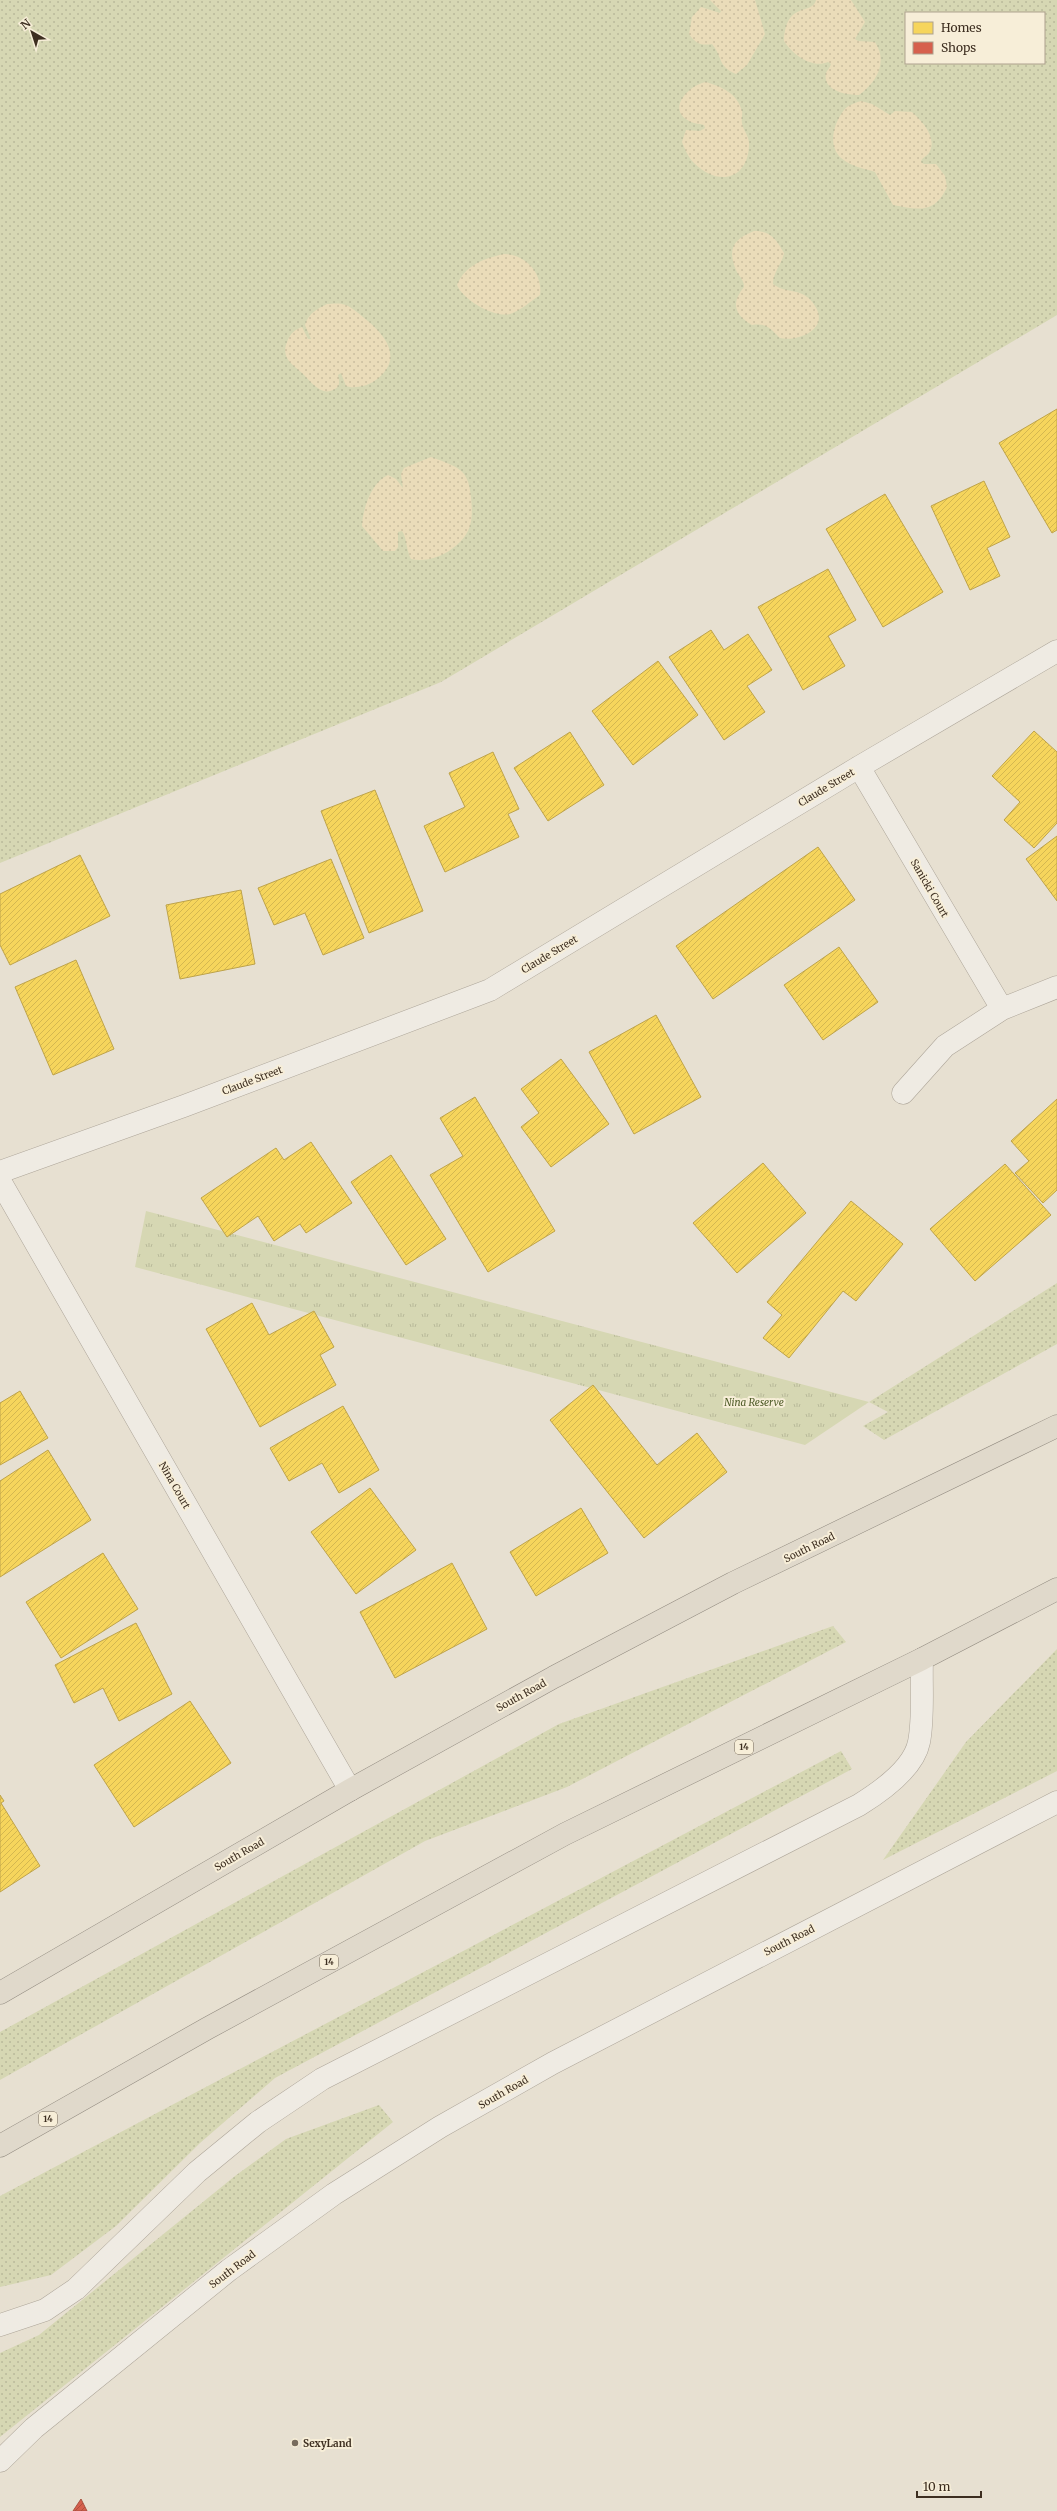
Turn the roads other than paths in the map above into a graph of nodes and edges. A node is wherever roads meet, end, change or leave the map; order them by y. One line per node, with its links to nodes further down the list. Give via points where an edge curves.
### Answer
1 (1057, 651): 2 (street, Claude Street)
2 (859, 767): 4 (street, Sanicki Court); 6 (street, Claude Street, via 490,990 184,1106)
3 (1057, 987): 4 (street)
4 (1002, 1009): 5 (street, via 945,1046)
5 (903, 1093)
6 (0, 1172)
7 (0, 1181): 11 (street, Nina Court)
8 (1057, 1426): 11 (highway, South Road, via 733,1583 554,1677)
9 (1057, 1589): 10 (highway, 14)
10 (922, 1659): 14 (highway, 14, via 565,1834 208,2028); 15 (street, via 919,1743 906,1766 876,1794 803,1834 322,2079 258,2122 197,2172 76,2289 45,2310)
11 (350, 1790): 13 (highway, South Road)
12 (1057, 1802): 16 (street, South Road, via 553,2063 440,2127 334,2194 229,2270 34,2428)
13 (0, 1993)
14 (0, 2146)
15 (0, 2325)
16 (0, 2461)

